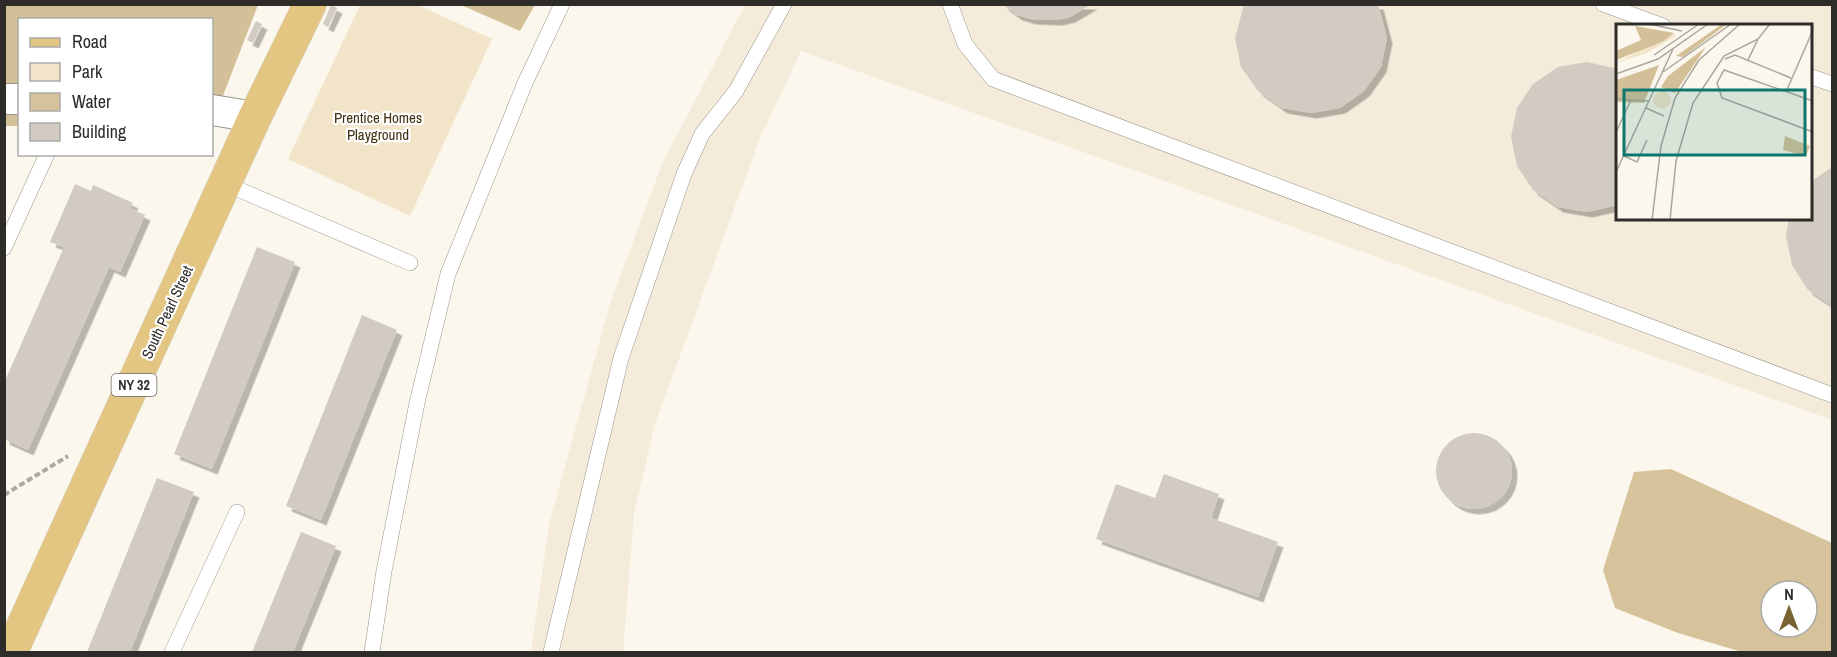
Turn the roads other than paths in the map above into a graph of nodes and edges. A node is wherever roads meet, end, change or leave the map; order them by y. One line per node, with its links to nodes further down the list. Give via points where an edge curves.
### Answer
1 (310, 4): 11 (main road, South Pearl Street / NY 32)
2 (562, 4): 20 (lane, via 525,83 448,274 417,403)
3 (784, 4): 21 (lane, via 736,91 702,134 684,174 621,358)
4 (950, 4): 16 (lane, via 965,44 993,79)
5 (1604, 4): 6 (lane)
6 (1647, 12): 7 (lane)
7 (1661, 24)
8 (1813, 77): 9 (lane)
9 (1833, 84)
10 (213, 110): 11 (street)
11 (255, 117): 13 (main road, South Pearl Street / NY 32)
12 (46, 156): 14 (lane)
13 (226, 184): 15 (lane); 18 (main road, South Pearl Street / NY 32)
14 (4, 249)
15 (410, 263)
16 (1833, 395)
17 (237, 512): 19 (lane)
18 (11, 652)
19 (172, 652)
20 (372, 652)
21 (551, 652)

